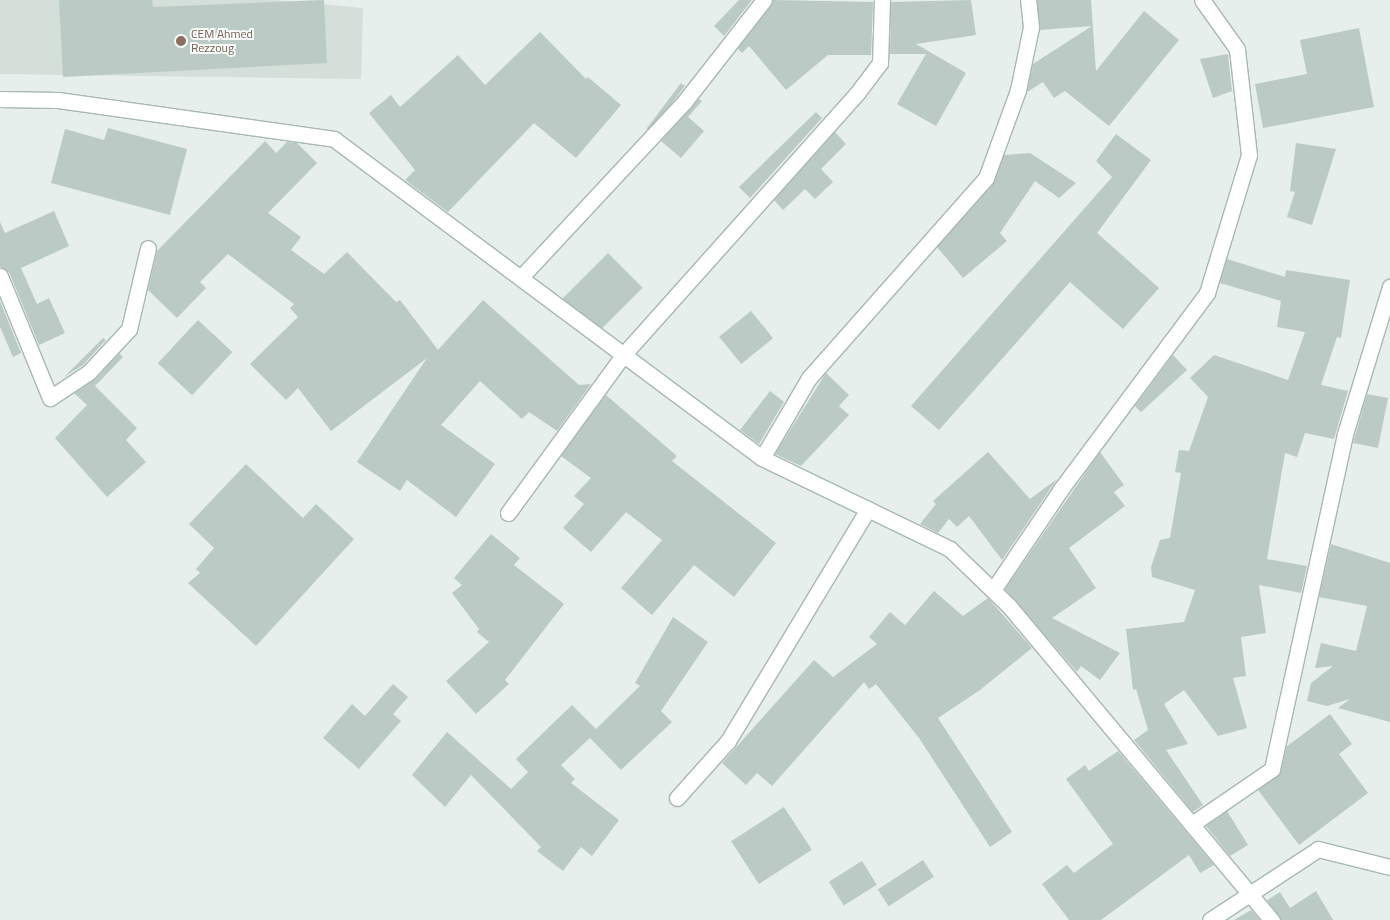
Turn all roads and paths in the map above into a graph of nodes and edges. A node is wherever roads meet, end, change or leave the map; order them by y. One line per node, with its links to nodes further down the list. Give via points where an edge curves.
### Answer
1 (764, 0): 8 (street, via 686,101)
2 (882, 0): 10 (street, via 880,63 858,92)
3 (1028, 0): 11 (street, via 1031,27 1018,90 986,178 809,378)
4 (1202, 0): 14 (street, via 1236,49 1248,155 1207,293 1061,489)
5 (0, 99): 8 (street, via 58,100 334,140)
6 (148, 248): 7 (street, via 129,329 89,372 50,398)
7 (0, 276)
8 (522, 276): 10 (street)
9 (1390, 287): 16 (street, via 1345,434 1272,769)
10 (624, 354): 11 (street); 13 (street)
11 (762, 458): 12 (street)
12 (868, 509): 14 (street, via 950,549); 15 (street, via 728,741)
13 (508, 513)
14 (993, 590): 16 (street)
15 (677, 798)
16 (1192, 824): 18 (street)
17 (1390, 867): 18 (street, via 1318,849)
18 (1250, 893): 19 (street); 20 (street)
19 (1210, 920)
20 (1272, 920)

